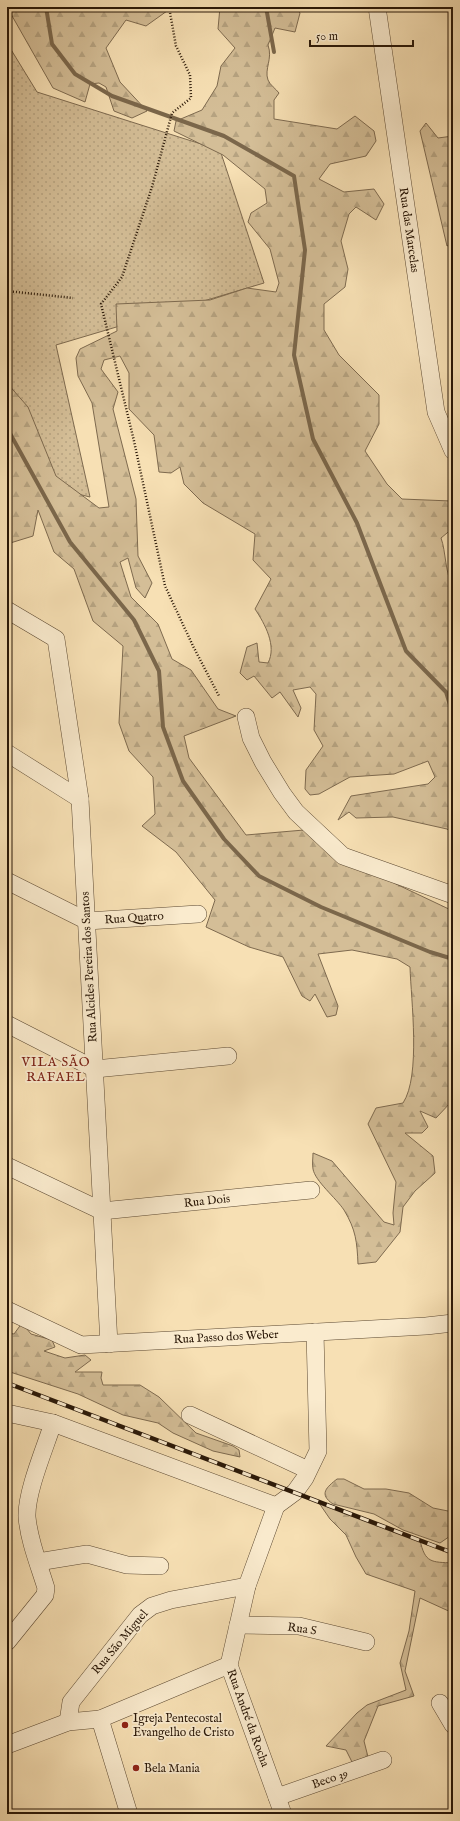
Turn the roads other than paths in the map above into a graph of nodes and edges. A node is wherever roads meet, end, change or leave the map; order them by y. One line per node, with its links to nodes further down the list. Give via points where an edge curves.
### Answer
1 (377, 7): 2 (street, Rua das Marcelas, via 436,412)
2 (453, 451)
3 (7, 610): 6 (street, Rua Alcides Pereira dos Santos, via 56,639)
4 (246, 716): 8 (street, via 251,738 282,793 296,812 343,856)
5 (7, 753): 6 (street)
6 (80, 799): 10 (street, Rua Alcides Pereira dos Santos)
7 (7, 881): 10 (street, Rua Quatro)
8 (453, 895)
9 (198, 914): 10 (street, Rua Quatro)
10 (87, 921): 13 (street, Rua Alcides Pereira dos Santos)
11 (7, 1024): 13 (street)
12 (228, 1056): 13 (street)
13 (95, 1069): 16 (street, Rua Alcides Pereira dos Santos)
14 (7, 1166): 16 (street)
15 (311, 1190): 16 (street, Rua Dois)
16 (102, 1211): 20 (street, Rua Alcides Pereira dos Santos)
17 (7, 1310): 20 (street, Rua Passo dos Weber, via 81,1345)
18 (453, 1323): 19 (street, Rua Passo dos Weber)
19 (315, 1332): 20 (street, Rua Passo dos Weber); 24 (street, via 318,1451)
20 (109, 1344)
21 (7, 1413): 23 (street)
22 (190, 1415): 24 (street)
23 (52, 1423): 25 (street); 26 (street, via 28,1510 30,1537)
24 (308, 1470): 25 (street, via 295,1492)
25 (276, 1506): 28 (street, Rua André da Rocha)
26 (38, 1562): 27 (street, via 87,1554 127,1565); 30 (street, via 46,1588 45,1595)
27 (160, 1566)
28 (247, 1586): 29 (street, Rua André da Rocha); 35 (street, Rua São Miguel, via 171,1600 152,1606 140,1615 71,1702)
29 (238, 1625): 31 (street, Rua S, via 299,1626); 32 (street, Rua André da Rocha)
30 (7, 1642)
31 (366, 1642)
32 (229, 1665): 34 (street); 39 (street, Rua André da Rocha)
33 (440, 1703): 36 (street)
34 (100, 1719): 35 (street); 40 (street)
35 (68, 1722): 37 (street)
36 (453, 1725)
37 (7, 1745)
38 (383, 1760): 39 (street, Beco 39)
39 (277, 1797): 41 (street, Rua André da Rocha)
40 (129, 1814)
41 (283, 1814)

